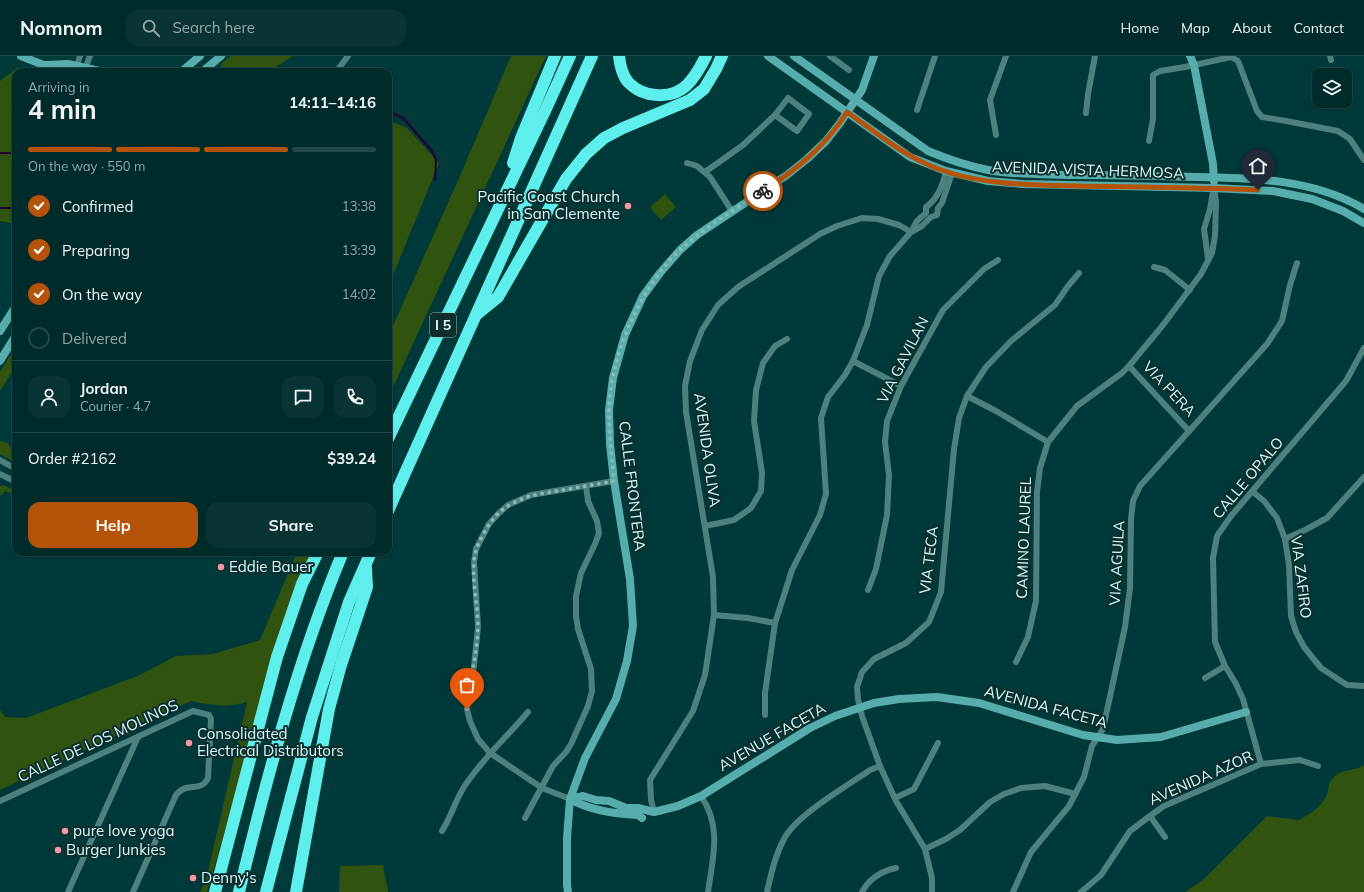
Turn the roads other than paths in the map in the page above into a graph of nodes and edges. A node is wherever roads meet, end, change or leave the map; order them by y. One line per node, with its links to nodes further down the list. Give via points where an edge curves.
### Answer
1 (21, 56): 21 (street)
2 (80, 56): 25 (street)
3 (90, 56): 26 (street)
4 (200, 56): 27 (street)
5 (221, 56): 28 (street)
6 (348, 56): 29 (street)
7 (555, 56): 47 (highway, via 521,138)
8 (570, 56): 47 (highway, I 5)
9 (592, 56): 63 (highway, I 5)
10 (619, 56): 11 (highway, via 628,82 658,96 668,95 687,85)
11 (706, 56)
12 (722, 56): 63 (highway, via 704,89 690,100 623,128 604,138 586,154 566,178 498,297)
13 (768, 56): 33 (street, AVENIDA VISTA HERMOSA)
14 (794, 56): 31 (street, AVENIDA VISTA HERMOSA)
15 (830, 56): 30 (street)
16 (874, 56): 31 (street, CALLE FRONTERA)
17 (935, 56): 32 (street)
18 (1006, 56): 36 (street, via 990,100)
19 (1095, 56): 34 (street)
20 (1190, 56): 22 (street)
21 (46, 65): 23 (street); 24 (street, via 68,64)
22 (1194, 65): 37 (street, via 1160,71 1153,75 1153,119); 38 (street, via 1227,57 1235,58 1257,112 1262,117 1338,131 1350,139); 42 (street, via 1214,164)
23 (52, 68)
24 (74, 68)
25 (76, 68)
26 (86, 68)
27 (186, 68)
28 (207, 68)
29 (339, 68)
30 (849, 70)
31 (856, 100): 33 (street, CALLE FRONTERA); 42 (street, AVENIDA VISTA HERMOSA, via 928,151 988,170 1049,174)
32 (917, 110)
33 (847, 112): 41 (street, AVENIDA VISTA HERMOSA, via 910,157); 48 (street, CALLE FRONTERA, via 826,141 807,159)
34 (1086, 113)
35 (775, 115): 35 (street, via 788,98 809,114 797,131); 40 (street, via 743,145)
36 (996, 135)
37 (1149, 141)
38 (1364, 160)
39 (687, 163): 40 (street)
40 (705, 172): 48 (street)
41 (949, 172): 43 (street, AVENIDA VISTA HERMOSA, via 988,181 1023,184); 44 (street); 45 (street, via 942,203)
42 (1214, 177): 43 (street); 46 (street, AVENIDA VISTA HERMOSA, via 1270,180 1315,188)
43 (1214, 188): 50 (street); 51 (street, AVENIDA VISTA HERMOSA, via 1273,191 1312,199 1343,211); 52 (street, CAMINO LAUREL)
44 (931, 204): 45 (street); 49 (street, via 926,207)
45 (938, 208): 49 (street, via 937,215)
46 (1364, 209)
47 (497, 210): 73 (highway, I 5)
48 (732, 211): 81 (street, CALLE FRONTERA, via 697,235 660,273 643,296 625,335 613,378 609,410)
49 (929, 215): 53 (street, via 922,226)
50 (1207, 223): 52 (street); 55 (street, via 1204,229)
51 (1364, 223)
52 (1216, 224): 54 (street, CAMINO LAUREL)
53 (911, 232): 69 (street, via 890,256 879,276 867,325); 85 (street, AVENIDA OLIVA, via 899,225 878,219 862,218 837,226 820,234 738,287 718,306 702,330 690,361 685,386 686,412)
54 (1215, 236): 55 (street); 56 (street, CAMINO LAUREL, via 1212,253)
55 (1206, 237): 56 (street)
56 (1208, 258): 61 (street, CAMINO LAUREL)
57 (998, 260): 71 (street, VIA GAVILAN, via 984,269 943,310)
58 (1297, 263): 74 (street, VIA AGUILA, via 1282,321 1267,344)
59 (1154, 267): 61 (street, via 1165,270)
60 (1079, 273): 72 (street, VIA TECA, via 1055,305 1011,341 986,367)
61 (1190, 290): 70 (street, CAMINO LAUREL)
62 (12, 315): 64 (street)
63 (475, 316): 84 (highway, I 5)
64 (0, 331)
65 (787, 339): 85 (street, via 775,346 763,363 756,390 754,421 762,473 761,491 752,508 734,520)
66 (12, 342): 68 (street)
67 (1364, 348): 83 (street, CALLE OPALO, via 1346,381)
68 (0, 361)
69 (853, 361): 71 (street); 93 (street, via 828,397 820,418 826,494 820,515 792,570)
70 (1129, 366): 74 (street, VIA PERA); 75 (street, CAMINO LAUREL, via 1077,406)
71 (901, 386): 91 (street, VIA GAVILAN, via 886,421 885,442 889,475 887,515 876,569)
72 (967, 396): 75 (street); 98 (street, VIA TECA, via 959,418 954,449 941,592 929,622 906,643 874,659 862,672 857,687)
73 (392, 431)
74 (1189, 431): 103 (street, VIA AGUILA, via 1140,486 1133,501 1130,588 1125,627 1103,729)
75 (1048, 442): 94 (street, CAMINO LAUREL, via 1040,468 1037,492 1036,601 1028,637)
76 (0, 460): 77 (street)
77 (12, 467)
78 (0, 474): 80 (street)
79 (1364, 477): 86 (street, via 1327,518)
80 (12, 480)
81 (614, 481): 82 (street); 114 (street, CALLE FRONTERA, via 630,579 633,626 627,662 616,699 585,758)
82 (586, 486): 105 (street, via 531,495 503,509 489,524 476,549 474,562 478,627 467,709 478,739); 109 (street, via 588,501 597,521 599,533 581,573 576,596 576,616 591,669 592,691 571,744 553,766)
83 (1253, 492): 86 (street, VIA ZAFIRO, via 1277,518); 95 (street, CALLE OPALO, via 1231,516 1218,536 1213,558 1215,642)
84 (392, 502)
85 (705, 526): 92 (street, AVENIDA OLIVA, via 713,577)
86 (1285, 538): 97 (street, VIA ZAFIRO, via 1291,616 1304,647 1321,668 1347,685)
87 (316, 556): 129 (highway, via 302,584 277,657)
88 (341, 556): 130 (highway, via 300,668 262,796)
89 (369, 556): 90 (highway)
90 (366, 564): 131 (highway, via 349,602 312,717); 132 (highway, via 367,588 329,708)
91 (868, 590)
92 (714, 615): 93 (street); 118 (street, AVENIDA OLIVA, via 704,675 693,711 650,780)
93 (775, 623): 101 (street, via 765,693)
94 (1016, 662)
95 (1225, 666): 96 (street); 100 (street, CALLE OPALO, via 1235,682)
96 (1205, 678)
97 (1364, 686)
98 (860, 708): 103 (street, AVENIDA FACETA, via 898,699 937,697 979,703); 107 (street, VIA TECA); 111 (street, AVENUE FACETA, via 810,728)
99 (528, 712): 105 (street)
100 (1246, 712): 103 (street, AVENIDA FACETA, via 1161,737 1117,740); 106 (street, CALLE OPALO)
101 (765, 715)
102 (138, 737): 115 (street, CALLE DE LOS MOLINOS); 127 (street); 128 (street, CALLE DE LOS MOLINOS, via 193,711 209,715 211,720 208,778 200,787 188,786 176,795)
103 (1097, 738): 110 (street, VIA AGUILA, via 1092,746 1084,777)
104 (938, 743): 112 (street, via 914,789)
105 (490, 753): 109 (street); 122 (street, via 464,788)
106 (1261, 764): 108 (street, AVENIDA AZOR, via 1300,760); 120 (street, AVENIDA AZOR, via 1164,806)
107 (880, 766): 112 (street, VIA TECA); 135 (street, via 870,770 802,817 784,838 774,862)
108 (1318, 766)
109 (542, 788): 114 (street); 121 (street)
110 (1075, 794): 124 (street, via 1045,786 1021,788 1004,794 990,802 960,830); 126 (street, VIA AGUILA, via 1069,806 1031,852)
111 (701, 796): 118 (street, via 678,806); 134 (street, via 715,830)
112 (895, 798): 124 (street, VIA TECA)
113 (601, 799): 114 (street, via 583,796); 116 (street); 117 (street)
114 (570, 800): 117 (street); 133 (street, CALLE FRONTERA, via 567,838)
115 (0, 801)
116 (617, 804): 118 (street, via 626,808); 119 (street)
117 (596, 809): 119 (street)
118 (654, 812): 119 (street, via 642,818 638,815)
119 (616, 815)
120 (1150, 816): 123 (street); 138 (street, AVENIDA AZOR, via 1130,831 1101,875)
121 (525, 818)
122 (442, 831)
123 (1165, 837)
124 (925, 849): 137 (street, VIA TECA, via 932,878)
125 (896, 868): 136 (street, via 871,880)
126 (1015, 891)
127 (68, 892)
128 (133, 892)
129 (215, 892)
130 (239, 892)
131 (266, 892)
132 (296, 892)
133 (568, 892)
134 (708, 892)
135 (767, 892)
136 (862, 892)
137 (932, 892)
138 (1081, 892)

